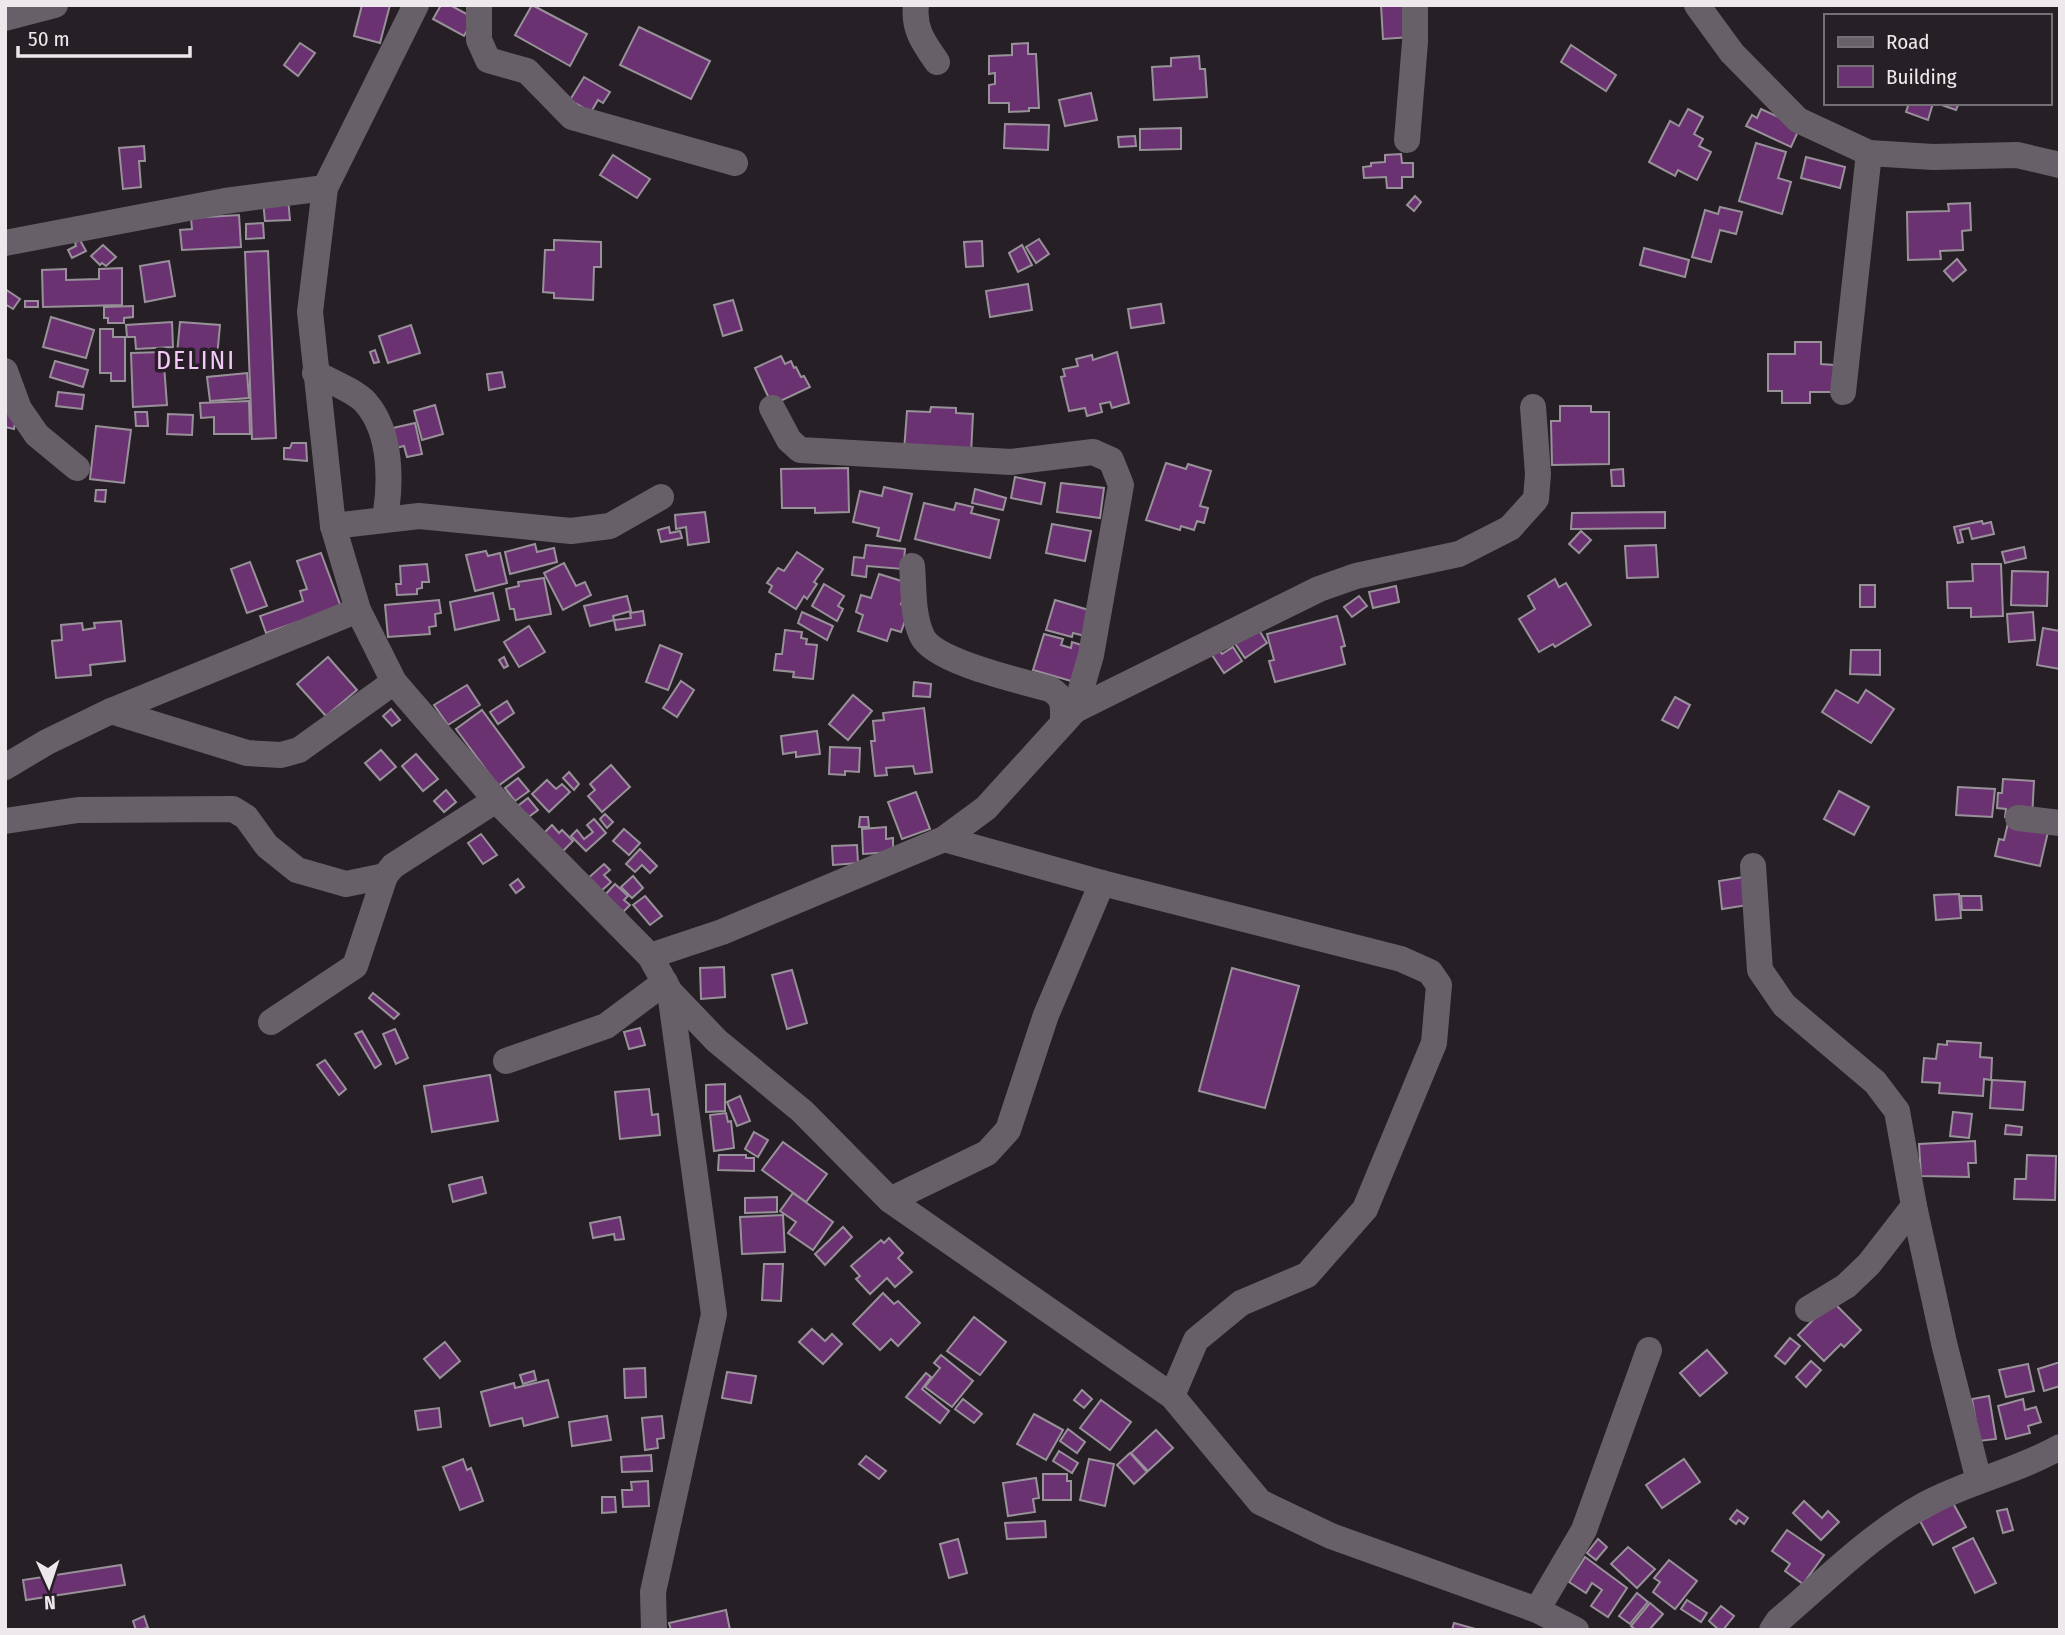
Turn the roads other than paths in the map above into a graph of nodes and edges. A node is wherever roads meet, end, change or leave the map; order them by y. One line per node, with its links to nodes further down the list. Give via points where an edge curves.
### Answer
1 (55, 5): 7 (street)
2 (416, 5): 13 (street)
3 (479, 5): 11 (street, via 479,40 488,60 527,71 572,117)
4 (916, 5): 8 (street, via 919,36)
5 (1415, 5): 9 (street)
6 (1697, 5): 10 (street, via 1732,53 1798,120)
7 (5, 18)
8 (937, 62)
9 (1407, 140)
10 (1869, 153): 12 (street, via 1933,158 2017,155); 17 (street)
11 (735, 163)
12 (2060, 164)
13 (325, 188): 14 (street, via 226,201); 16 (street, via 310,312)
14 (5, 243)
15 (5, 371): 20 (street, via 19,408 37,435)
16 (315, 373): 22 (street, via 365,401 378,423 388,462); 23 (street)
17 (1843, 392)
18 (1533, 407): 28 (street, via 1536,499 1510,528 1459,554 1356,576 1319,589)
19 (772, 408): 28 (street, via 789,440 800,450 1012,462 1093,452 1111,460 1121,485 1091,654)
20 (77, 468)
21 (661, 497): 22 (street, via 610,526 571,531 419,516)
22 (384, 519): 23 (street)
23 (333, 526): 25 (street)
24 (912, 566): 28 (street, via 923,638 954,661 1050,689 1059,694)
25 (358, 610): 26 (street); 27 (street)
26 (394, 682): 27 (street, via 299,750 281,755 247,753); 30 (street)
27 (111, 711): 29 (street)
28 (1069, 716): 34 (street, via 986,808)
29 (5, 767)
30 (496, 800): 36 (street, via 393,866); 38 (street)
31 (2018, 818): 33 (street)
32 (5, 821): 36 (street, via 78,810 233,808 246,817 267,846 297,870 346,884)
33 (2060, 823)
34 (944, 839): 37 (street); 38 (street, via 722,932)
35 (1753, 866): 43 (street, via 1760,970 1784,1004 1875,1082 1897,1111)
36 (385, 876): 40 (street, via 355,966)
37 (1102, 883): 42 (street, via 1046,1015 1008,1130 987,1153); 46 (street, via 1401,959 1430,972 1439,985 1434,1043 1365,1209 1307,1275 1241,1303 1196,1340)
38 (650, 956): 39 (street)
39 (667, 987): 41 (street, via 606,1026); 42 (street, via 717,1041 802,1111); 50 (street, via 713,1314 653,1592)
40 (271, 1022)
41 (506, 1061)
42 (890, 1200): 46 (street)
43 (1913, 1206): 44 (street, via 1869,1264 1846,1286); 48 (street)
44 (1808, 1309)
45 (1649, 1350): 49 (street, via 1584,1530)
46 (1172, 1396): 49 (street, via 1260,1502 1331,1536)
47 (2060, 1447): 48 (street, via 2038,1460)
48 (1979, 1480): 52 (street, via 1926,1504 1875,1539)
49 (1537, 1610): 51 (street)
50 (654, 1630)
51 (1576, 1630)
52 (1772, 1630)

